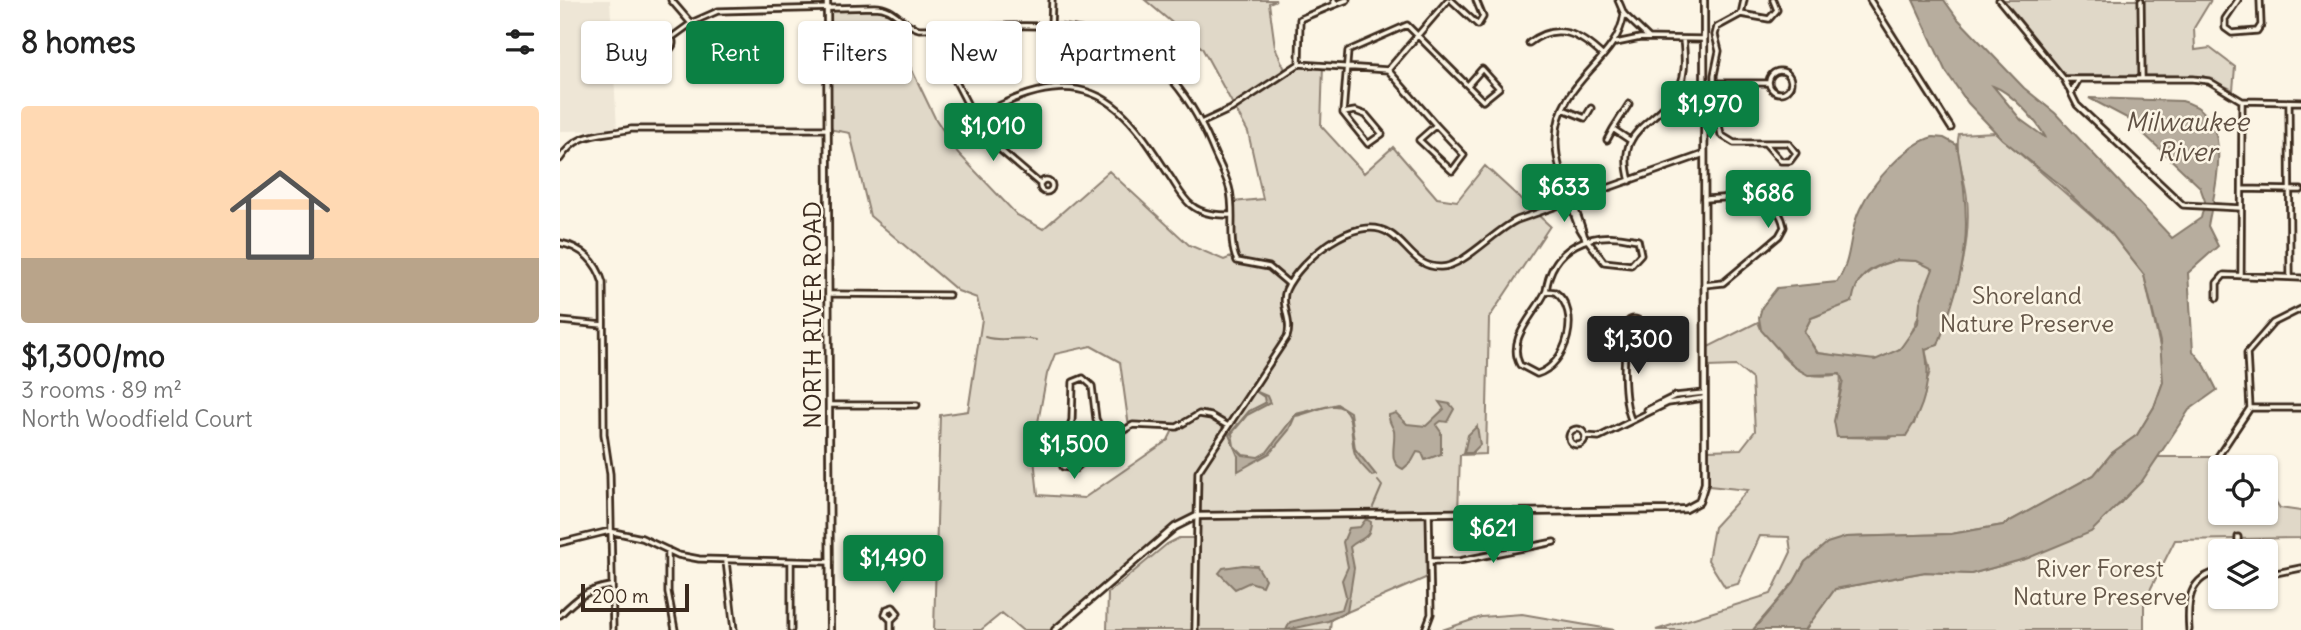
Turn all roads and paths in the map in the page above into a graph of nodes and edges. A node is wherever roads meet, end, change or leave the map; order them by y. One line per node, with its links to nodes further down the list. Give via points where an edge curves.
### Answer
1 (671, 0): 22 (street)
2 (781, 0): 19 (street)
3 (827, 0): 18 (street, NORTH RIVER ROAD)
4 (1052, 0): 24 (street)
5 (1347, 0): 17 (street)
6 (1449, 0): 7 (street, via 1478,25 1483,17); 27 (street)
7 (1476, 0)
8 (1618, 0): 20 (street)
9 (1704, 0): 32 (street)
10 (1744, 0): 21 (street)
11 (1773, 0): 21 (street, via 1777,10 1769,19)
12 (1870, 0): 60 (street)
13 (1999, 0): 40 (street)
14 (2141, 0): 42 (street)
15 (2238, 0): 16 (street, via 2225,19 2225,28 2232,33 2257,31)
16 (2260, 0)
17 (1334, 3): 36 (street, via 1300,19)
18 (827, 8): 19 (street); 26 (street, via 885,7 909,27); 61 (street, NORTH RIVER ROAD)
19 (781, 9): 23 (street, via 718,10)
20 (1624, 14): 30 (street); 34 (street)
21 (1741, 14): 43 (street, via 1717,27)
22 (691, 21)
23 (694, 21)
24 (1051, 21)
25 (686, 27): 28 (street)
26 (926, 28)
27 (1417, 36): 37 (street, via 1407,25 1348,51); 38 (street); 47 (street)
28 (672, 37)
29 (671, 38): 29 (street, via 660,39 661,48 671,49)
30 (1650, 38): 31 (street); 34 (street)
31 (1683, 38): 32 (street); 64 (street, via 1684,69 1678,89)
32 (1704, 38): 39 (street)
33 (1529, 43): 35 (street, via 1545,33 1564,30 1584,37)
34 (1615, 44): 35 (street)
35 (1603, 56): 55 (street, via 1582,76)
36 (1299, 64): 37 (street); 58 (street)
37 (1348, 67): 38 (street); 56 (street)
38 (1388, 71): 59 (street)
39 (1704, 79): 43 (street); 48 (street)
40 (2064, 79): 41 (street); 49 (street)
41 (2079, 79): 42 (street); 49 (street)
42 (2142, 79): 50 (street, via 2209,81)
43 (1714, 83): 44 (street); 48 (street); 65 (street, via 1721,135 1734,142)
44 (1768, 83): 44 (street, via 1782,92 1791,81 1780,71)
45 (956, 84): 57 (street)
46 (1176, 84): 58 (street)
47 (1468, 85): 47 (street, via 1483,101 1499,88 1482,69)
48 (1704, 86): 66 (street)
49 (2071, 93): 75 (street, via 2077,104 2183,205)
50 (2242, 101): 52 (street); 70 (street)
51 (2301, 102): 52 (street)
52 (2289, 103): 71 (street)
53 (1629, 104): 62 (street)
54 (1591, 108): 55 (street, via 1585,118)
55 (1563, 109): 74 (street, via 1556,139)
56 (1343, 113): 56 (street, via 1368,144 1382,134 1362,111)
57 (972, 118): 69 (street, via 992,145); 76 (street, via 1034,92 1085,90 1130,117 1190,205 1207,213)
58 (1203, 122): 76 (street, via 1228,185)
59 (1437, 125): 59 (street, via 1464,155 1452,172 1419,140)
60 (1951, 128)
61 (828, 129): 67 (street, via 631,128 585,136); 85 (street, NORTH RIVER ROAD)
62 (1613, 129): 63 (street); 64 (street)
63 (1607, 140)
64 (1631, 141): 68 (street, via 1626,159)
65 (1765, 143): 65 (street, via 1781,161 1790,161 1796,153 1788,143)
66 (1704, 154): 68 (street); 73 (street)
67 (560, 159)
68 (1630, 181): 74 (street)
69 (1040, 184)
70 (2242, 189): 71 (street); 75 (street)
71 (2290, 190): 72 (street); 80 (street)
72 (2301, 190)
73 (1704, 199): 83 (street); 83 (street, via 1767,201 1782,215 1784,227 1723,283)
74 (1572, 202): 77 (street); 82 (street, via 1497,230 1460,262 1440,268 1419,261 1382,229 1343,233)
75 (2241, 208): 79 (street)
76 (1232, 215): 82 (street, via 1237,261 1269,268)
77 (1585, 239): 77 (street, via 1604,262 1631,265 1642,254 1638,240); 84 (street, via 1550,270)
78 (560, 243): 90 (street, via 586,255 601,274)
79 (2241, 274): 80 (street); 87 (street, via 2220,278)
80 (2290, 277): 81 (street)
81 (2301, 278)
82 (1290, 284): 98 (street, via 1284,298 1287,337)
83 (1704, 285): 92 (street)
84 (1546, 291): 84 (street, via 1514,350 1520,365 1537,374 1558,363 1568,335 1564,303 1555,292)
85 (831, 294): 86 (street); 93 (street, NORTH RIVER ROAD)
86 (949, 295)
87 (2217, 298)
88 (2301, 309): 95 (street, via 2273,323 2246,353)
89 (560, 321): 90 (street)
90 (604, 325): 104 (street)
91 (1629, 333): 91 (street, via 1641,331 1638,319 1626,323); 97 (street, via 1626,399)
92 (1704, 396): 97 (street, via 1667,401); 102 (street, via 1705,483 1699,502 1686,509)
93 (830, 405): 94 (street); 111 (street, NORTH RIVER ROAD)
94 (917, 405)
95 (2250, 408): 96 (street); 101 (street)
96 (2301, 408)
97 (1631, 419): 99 (street, via 1599,436)
98 (1227, 426): 100 (street, via 1199,414 1177,427 1133,425); 103 (street, via 1198,472)
99 (1585, 436): 99 (street, via 1576,429 1569,438 1576,445)
100 (1107, 440): 100 (street, via 1096,419 1092,386 1088,380 1077,379 1060,462 1075,469)
101 (2219, 455)
102 (1429, 513): 103 (street); 110 (street)
103 (1197, 516): 124 (street, via 1175,527); 125 (street)
104 (609, 531): 105 (street); 107 (street, via 642,538); 115 (street)
105 (560, 542)
106 (1554, 542): 110 (street, via 1459,561)
107 (668, 551): 108 (street); 119 (street, via 668,592)
108 (726, 561): 109 (street); 120 (street)
109 (791, 561): 111 (street); 121 (street)
110 (1430, 561): 126 (street, via 1431,614)
111 (830, 562): 122 (street, NORTH RIVER ROAD)
112 (2301, 569): 113 (street)
113 (2278, 573)
114 (2208, 575): 127 (street, via 2194,585 2188,603)
115 (610, 586): 116 (street, via 589,590); 118 (street)
116 (560, 615)
117 (891, 620): 123 (street)
118 (613, 630)
119 (676, 630)
120 (734, 630)
121 (791, 630)
122 (830, 630)
123 (891, 630)
124 (1055, 630)
125 (1195, 630)
126 (1425, 630)
127 (2189, 630)

